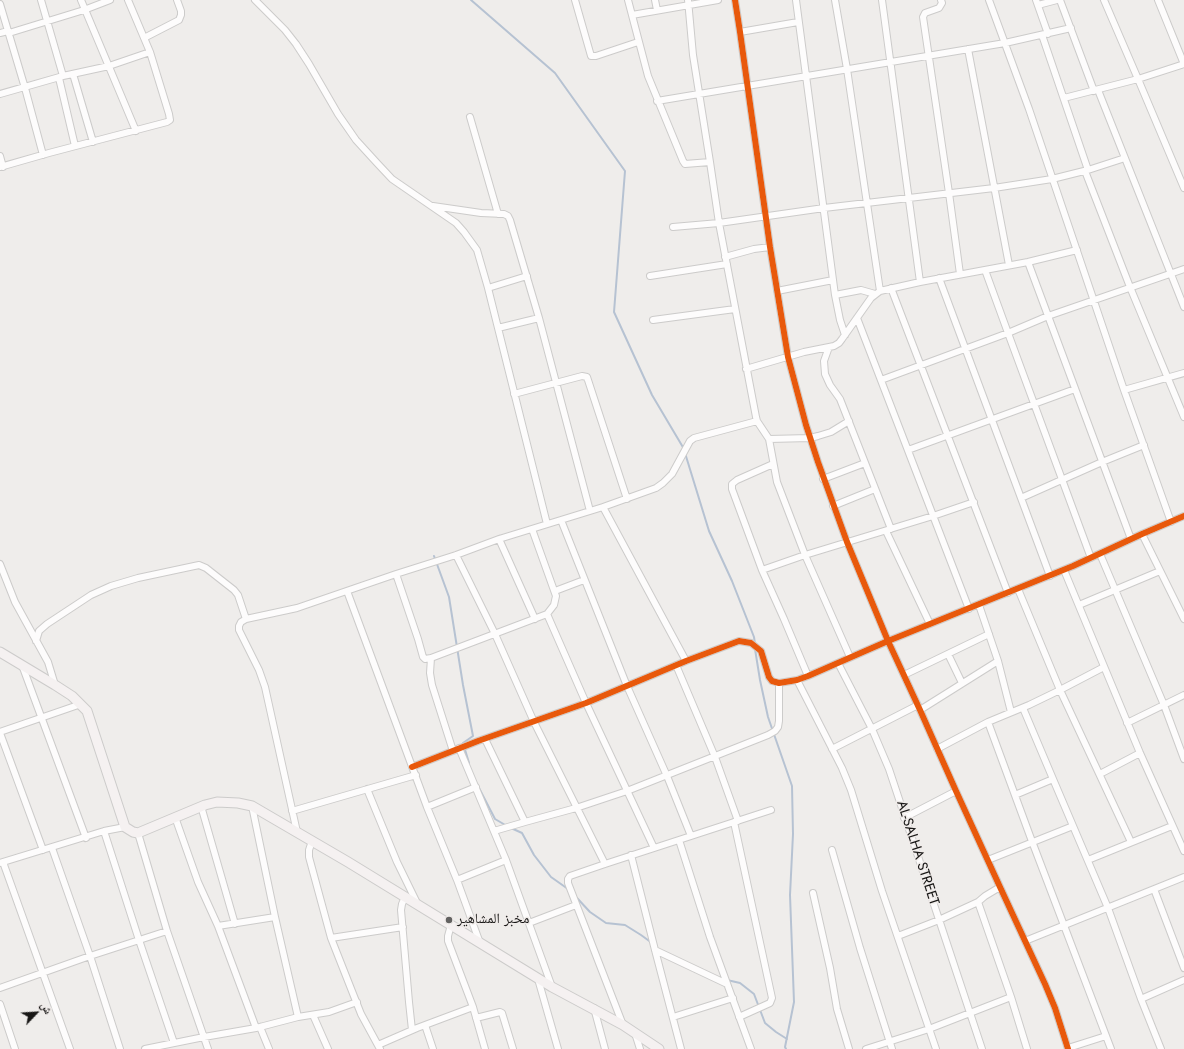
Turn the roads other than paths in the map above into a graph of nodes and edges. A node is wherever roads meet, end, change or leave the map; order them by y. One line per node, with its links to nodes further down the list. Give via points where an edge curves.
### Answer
1 (41, 0): 27 (street)
2 (81, 0): 24 (street)
3 (110, 0): 24 (street)
4 (128, 0): 34 (street)
5 (177, 0): 34 (street, via 182,11 179,20)
6 (254, 0): 71 (street, via 296,44 356,140 392,179)
7 (575, 0): 35 (street, via 591,56)
8 (628, 0): 26 (street)
9 (655, 0): 25 (street)
10 (718, 0): 21 (street)
11 (735, 0): 31 (street)
12 (796, 0): 28 (street)
13 (835, 0): 43 (street)
14 (882, 0): 40 (street)
15 (941, 0): 39 (street, via 939,8 924,15)
16 (989, 0): 36 (street)
17 (1057, 0): 22 (street)
18 (1060, 0): 29 (street)
19 (1104, 0): 47 (street)
20 (1158, 0): 41 (street)
21 (689, 3): 25 (street); 52 (street)
22 (1037, 3): 33 (street)
23 (0, 4): 30 (street)
24 (84, 10): 27 (street); 42 (street)
25 (657, 10): 26 (street)
26 (632, 15): 35 (street)
27 (47, 21): 30 (street); 46 (street)
28 (798, 22): 31 (street); 45 (street)
29 (1071, 28): 33 (street); 50 (street)
30 (9, 32): 32 (street); 49 (street)
31 (740, 32): 48 (street)
32 (0, 33)
33 (1045, 34): 36 (street); 53 (street)
34 (144, 38): 38 (street)
35 (638, 42): 54 (street)
36 (1005, 43): 37 (street); 65 (street)
37 (968, 49): 39 (street); 66 (street)
38 (150, 52): 42 (street); 56 (street, via 170,120)
39 (929, 55): 40 (street); 68 (street)
40 (890, 61): 43 (street); 69 (street)
41 (1184, 64): 47 (street)
42 (109, 66): 44 (street); 56 (street)
43 (847, 69): 45 (street); 70 (street)
44 (73, 74): 46 (street); 57 (street)
45 (806, 75): 48 (street); 72 (street)
46 (61, 77): 49 (street); 58 (street)
47 (1138, 79): 50 (street); 67 (street)
48 (748, 85): 52 (street); 74 (street)
49 (25, 88): 51 (street); 59 (street)
50 (1096, 90): 53 (street); 61 (street)
51 (0, 94)
52 (699, 94): 54 (street); 62 (street)
53 (1064, 98): 64 (street)
54 (657, 101): 62 (street, via 685,164)
55 (470, 117): 73 (street)
56 (136, 131): 57 (street)
57 (93, 142): 58 (street)
58 (76, 146): 59 (street)
59 (43, 154): 63 (street)
60 (0, 156): 63 (street)
61 (1125, 158): 64 (street); 86 (street)
62 (710, 162): 75 (street)
63 (2, 167)
64 (1086, 170): 65 (street); 92 (street)
65 (1052, 179): 66 (street); 78 (street)
66 (994, 188): 68 (street); 82 (street)
67 (1184, 188)
68 (949, 193): 69 (street); 85 (street)
69 (908, 198): 70 (street); 91 (street)
70 (866, 203): 72 (street); 96 (street)
71 (430, 206): 73 (street); 93 (street, via 456,223 474,245)
72 (824, 208): 74 (street); 90 (street)
73 (498, 214): 87 (street, via 508,216 510,220)
74 (766, 216): 75 (street); 77 (street)
75 (719, 223): 76 (street); 79 (street)
76 (673, 227)
77 (770, 247): 79 (street); 95 (street)
78 (1077, 250): 80 (street); 98 (street)
79 (725, 257): 81 (street)
80 (1028, 262): 82 (street); 101 (street)
81 (726, 264): 88 (street); 100 (street)
82 (1008, 265): 84 (street)
83 (1184, 269): 86 (street)
84 (985, 270): 85 (street); 106 (street)
85 (960, 274): 89 (street)
86 (1170, 274): 92 (street); 99 (street)
87 (526, 276): 93 (street); 102 (street)
88 (650, 276)
89 (939, 278): 91 (street); 109 (street)
90 (833, 280): 95 (street); 97 (street)
91 (920, 282): 94 (street)
92 (1130, 287): 98 (street); 114 (street)
93 (488, 288): 105 (street)
94 (891, 288): 96 (street); 111 (street)
95 (777, 291): 110 (street)
96 (877, 292): 97 (street, via 861,290); 103 (street)
97 (835, 295): 107 (street)
98 (1093, 299): 101 (street); 118 (street)
99 (1184, 307)
100 (735, 309): 104 (street); 112 (street)
101 (1048, 316): 106 (street); 117 (street)
102 (539, 318): 105 (street); 116 (street)
103 (857, 318): 107 (street); 115 (street)
104 (653, 320)
105 (498, 328): 119 (street)
106 (1008, 333): 109 (street); 120 (street)
107 (845, 335): 108 (street, via 839,343)
108 (829, 347): 110 (street); 124 (street, via 824,361 825,374 840,398)
109 (965, 349): 111 (street); 122 (street)
110 (788, 357): 112 (street); 126 (street)
111 (921, 365): 115 (street); 125 (street)
112 (746, 368): 123 (street)
113 (1184, 373): 114 (street)
114 (1167, 378): 118 (street); 121 (street)
115 (882, 380): 129 (street)
116 (556, 383): 119 (street); 137 (street, via 582,376 588,378); 141 (street)
117 (1075, 389): 120 (street); 130 (street)
118 (1124, 390): 128 (street)
119 (514, 394): 146 (street)
120 (1034, 404): 122 (street); 134 (street)
121 (1184, 417)
122 (992, 420): 125 (street); 136 (street)
123 (757, 421): 127 (street); 137 (street, via 694,438 667,479 656,488)
124 (849, 421): 126 (street, via 826,434); 131 (street)
125 (948, 435): 129 (street); 138 (street)
126 (810, 438): 127 (street); 133 (street)
127 (769, 439): 132 (street)
128 (1144, 445): 130 (street); 145 (street)
129 (908, 450): 142 (street)
130 (1102, 462): 134 (street); 151 (street)
131 (865, 463): 133 (street); 135 (street)
132 (773, 464): 155 (street, via 777,482); 158 (street, via 732,484)
133 (823, 478): 139 (street)
134 (1062, 480): 136 (street); 156 (street)
135 (875, 489): 139 (street); 148 (street)
136 (1020, 498): 162 (street)
137 (627, 499): 140 (street)
138 (974, 502): 142 (street); 168 (street)
139 (833, 506): 152 (street)
140 (603, 507): 141 (street); 185 (street)
141 (590, 511): 144 (street)
142 (933, 516): 148 (street); 171 (street)
143 (1184, 517): 145 (street)
144 (561, 520): 146 (street); 163 (street)
145 (1171, 522): 149 (street)
146 (547, 524): 147 (street)
147 (532, 529): 150 (street); 167 (street)
148 (889, 530): 152 (street); 176 (street)
149 (1142, 534): 151 (street); 160 (street)
150 (499, 539): 154 (street); 174 (street)
151 (1131, 539): 153 (street)
152 (847, 542): 155 (street); 180 (street)
153 (1100, 554): 156 (street); 165 (street)
154 (456, 555): 161 (street); 177 (street)
155 (805, 555): 158 (street); 183 (street)
156 (1091, 558): 159 (street)
157 (0, 564): 179 (street)
158 (762, 570): 192 (street)
159 (1064, 570): 162 (street); 170 (street)
160 (1160, 571): 165 (street); 175 (street)
161 (396, 574): 166 (street); 184 (street, via 423,657)
162 (1050, 576): 164 (street)
163 (584, 580): 167 (street); 197 (street)
164 (1018, 589): 168 (street); 198 (street)
165 (1115, 590): 170 (street); 202 (street)
166 (347, 591): 173 (street, via 298,608); 220 (street)
167 (555, 591): 172 (street, via 556,600)
168 (1008, 593): 169 (street)
169 (979, 605): 171 (street); 178 (street)
170 (1079, 605): 190 (street)
171 (969, 609): 176 (street)
172 (547, 614): 174 (street); 200 (street)
173 (246, 619): 179 (street, via 234,590 206,568 199,566 138,578 91,595 47,624 39,631); 235 (street, via 241,622 239,630 265,687)
174 (535, 619): 177 (street)
175 (1184, 619)
176 (930, 624): 180 (street)
177 (495, 634): 184 (street); 207 (street)
178 (989, 634): 182 (street); 186 (street)
179 (36, 641): 196 (street, via 48,662)
180 (888, 641): 183 (street); 191 (street)
181 (0, 652): 188 (street)
182 (948, 654): 191 (street); 195 (street)
183 (850, 657): 187 (street)
184 (431, 658): 216 (street, via 432,686)
185 (686, 661): 189 (street); 194 (street, via 734,642 745,641 761,651 769,677)
186 (998, 662): 195 (street); 205 (street)
187 (838, 663): 192 (street); 210 (street, AL-SALHA STREET)
188 (22, 665): 196 (street); 206 (street)
189 (676, 665): 197 (street); 218 (street)
190 (1104, 667): 198 (street); 209 (street)
191 (904, 675): 203 (street)
192 (808, 676): 193 (street)
193 (798, 680): 194 (street); 214 (street)
194 (779, 683): 218 (street, via 779,721 775,731)
195 (962, 683): 203 (street)
196 (56, 685): 201 (street)
197 (627, 686): 200 (street); 223 (street)
198 (1060, 690): 204 (street); 221 (street)
199 (1184, 695): 202 (street)
200 (586, 703): 207 (street); 227 (street)
201 (81, 704): 206 (street); 242 (street, via 89,716)
202 (1164, 705): 209 (street); 219 (street)
203 (919, 707): 210 (street); 215 (street)
204 (1023, 708): 205 (street); 224 (street)
205 (1011, 712): 208 (street)
206 (41, 718): 211 (street); 250 (street)
207 (534, 722): 212 (street); 233 (street)
208 (988, 722): 215 (street); 229 (street)
209 (1127, 723): 217 (street)
210 (872, 729): 214 (street); 237 (street, AL-SALHA STREET, via 889,769)
211 (0, 732): 257 (street)
212 (485, 739): 213 (street); 239 (street)
213 (459, 748): 216 (street); 225 (street)
214 (832, 749): 285 (street, via 851,790)
215 (937, 749): 228 (street)
216 (453, 751): 220 (street)
217 (1140, 753): 221 (street); 241 (street)
218 (715, 757): 223 (street); 238 (street)
219 (1184, 759)
220 (412, 767): 222 (street)
221 (1100, 774): 253 (street)
222 (416, 775): 226 (street); 232 (street)
223 (667, 776): 227 (street); 248 (street)
224 (1052, 779): 229 (street); 240 (street)
225 (476, 787): 232 (street); 244 (street)
226 (367, 789): 235 (street); 273 (street)
227 (627, 791): 233 (street); 256 (street)
228 (956, 791): 237 (street); 262 (street)
229 (1015, 795): 254 (street)
230 (200, 806): 231 (street, via 217,802); 236 (street); 279 (street)
231 (252, 806): 245 (street); 276 (street)
232 (427, 807): 267 (street)
233 (576, 808): 239 (street); 265 (street)
234 (771, 810): 238 (street)
235 (292, 811): 245 (street)
236 (174, 817): 246 (street); 281 (street, via 198,882)
237 (904, 818): 277 (street, AL-SALHA STREET)
238 (736, 821): 248 (street); 310 (street, via 772,998 770,1003)
239 (525, 822): 244 (street)
240 (1073, 826): 254 (street); 263 (street)
241 (1172, 826): 249 (street); 253 (street)
242 (125, 827): 243 (street); 246 (street)
243 (104, 831): 250 (street); 287 (street)
244 (494, 831): 261 (street)
245 (297, 832): 252 (street)
246 (138, 833): 284 (street)
247 (1184, 834): 249 (street)
248 (691, 836): 251 (street)
249 (1178, 837): 259 (street)
250 (86, 838): 255 (street)
251 (679, 840): 256 (street); 296 (street)
252 (312, 841): 271 (street); 286 (street, via 309,857)
253 (1131, 842): 263 (street)
254 (1033, 843): 262 (street); 282 (street)
255 (52, 848): 257 (street); 291 (street)
256 (654, 848): 260 (street)
257 (43, 850): 264 (street)
258 (832, 850): 320 (street)
259 (1184, 851)
260 (631, 855): 265 (street); 290 (street)
261 (506, 860): 267 (street); 278 (street)
262 (988, 860): 268 (street)
263 (1088, 860): 275 (street)
264 (2, 862): 293 (street)
265 (605, 864): 274 (street, via 570,876 568,883)
266 (1184, 877): 269 (street)
267 (457, 880): 289 (street)
268 (1000, 887): 272 (street); 288 (street)
269 (1154, 889): 275 (street); 292 (street)
270 (813, 893): 339 (street, via 835,1002)
271 (405, 897): 273 (street); 283 (street, via 401,910)
272 (978, 902): 277 (street); 300 (street)
273 (418, 905): 280 (street)
274 (576, 905): 278 (street); 313 (street)
275 (1108, 908): 282 (street); 301 (street)
276 (275, 917): 279 (street); 308 (street)
277 (939, 920): 285 (street); 306 (street, AL-SALHA STREET)
278 (528, 922): 297 (street)
279 (235, 924): 281 (street)
280 (451, 925): 289 (street); 304 (street, via 448,941)
281 (218, 926): 314 (street)
282 (1064, 926): 288 (street); 318 (street)
283 (403, 927): 286 (street); 316 (street)
284 (167, 931): 287 (street); 319 (street)
285 (898, 936): 315 (street)
286 (331, 938): 302 (street)
287 (139, 940): 291 (street); 321 (street)
288 (1025, 941): 345 (street, via 1055,1008)
289 (481, 944): 294 (street)
290 (655, 950): 296 (street); 309 (street)
291 (90, 956): 293 (street); 325 (street)
292 (1184, 968)
293 (42, 972): 298 (street); 324 (street)
294 (538, 979): 297 (street); 333 (street)
295 (1184, 980): 301 (street)
296 (727, 984): 299 (street)
297 (552, 987): 305 (street)
298 (0, 988)
299 (732, 998): 309 (street); 310 (street)
300 (1012, 998): 306 (street); 344 (street)
301 (1141, 999): 347 (street)
302 (357, 1002): 307 (street); 322 (street)
303 (0, 1004): 323 (street)
304 (473, 1007): 311 (street); 312 (street)
305 (594, 1008): 313 (street); 334 (street)
306 (970, 1014): 315 (street); 343 (street, AL-SALHA STREET)
307 (313, 1015): 308 (street); 329 (street)
308 (298, 1017): 314 (street)
309 (674, 1017): 337 (street)
310 (739, 1017): 338 (street)
311 (476, 1018): 331 (street); 332 (street, via 502,1013)
312 (425, 1025): 316 (street); 330 (street)
313 (623, 1025): 317 (street)
314 (258, 1027): 319 (street); 328 (street)
315 (929, 1029): 320 (street); 342 (street)
316 (412, 1030): 322 (street)
317 (635, 1032): 335 (street); 336 (street)
318 (1106, 1036): 345 (street); 346 (street)
319 (204, 1037): 321 (street); 327 (street)
320 (889, 1042): 340 (street); 341 (street)
321 (174, 1043): 326 (street)
322 (379, 1047)
323 (16, 1049)
324 (70, 1049)
325 (120, 1049)
326 (149, 1049)
327 (208, 1049)
328 (269, 1049)
329 (328, 1049)
330 (433, 1049)
331 (485, 1049)
332 (513, 1049)
333 (558, 1049)
334 (605, 1049)
335 (640, 1049)
336 (659, 1049)
337 (681, 1049)
338 (751, 1049)
339 (849, 1049)
340 (866, 1049)
341 (892, 1049)
342 (936, 1049)
343 (982, 1049)
344 (1027, 1049)
345 (1068, 1049)
346 (1111, 1049)
347 (1161, 1049)

